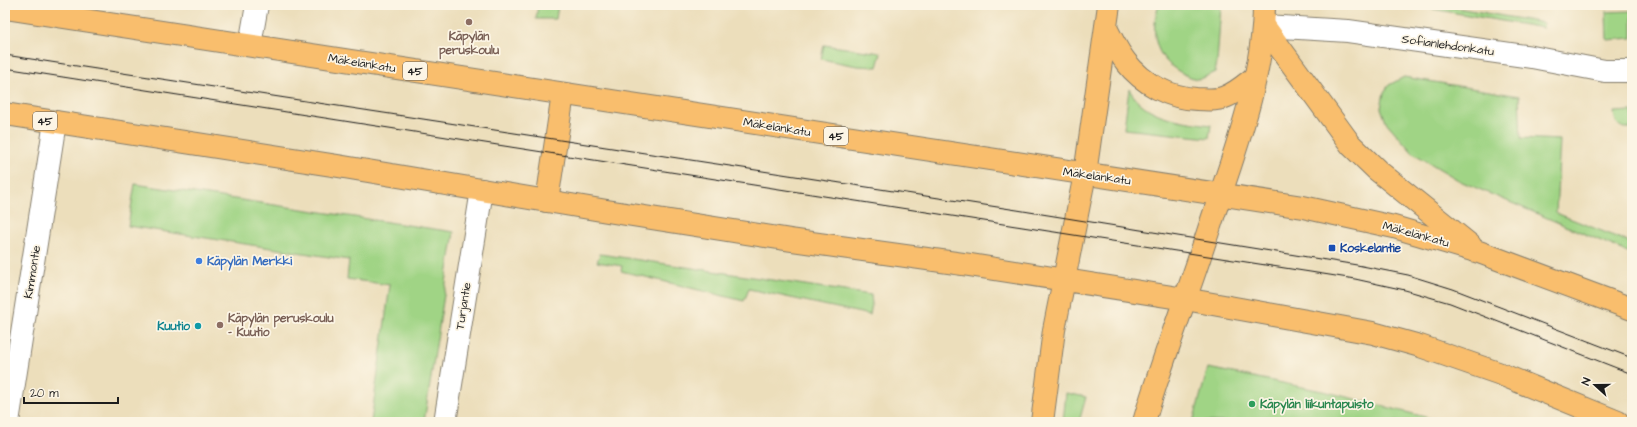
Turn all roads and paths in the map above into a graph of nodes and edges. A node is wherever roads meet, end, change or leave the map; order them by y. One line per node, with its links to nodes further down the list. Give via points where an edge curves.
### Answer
1 (257, 5): 6 (street)
2 (1109, 5): 5 (main road)
3 (5, 8): 6 (main road, Mäkelänkatu / 45)
4 (1264, 16): 7 (street, Sofianlehdonkatu, via 1348,31 1532,57 1605,71); 8 (main road); 16 (main road, via 1350,145 1382,175)
5 (1106, 28): 8 (main road, via 1126,62 1142,78 1158,89 1185,98 1224,98); 12 (main road)
6 (250, 45): 9 (main road, Mäkelänkatu / 45)
7 (1632, 71)
8 (1255, 77): 14 (main road)
9 (563, 94): 12 (main road, Mäkelänkatu / 45); 15 (main road)
10 (5, 114): 11 (main road, 45)
11 (55, 122): 13 (main road, 45); 20 (street, Kimmontie)
12 (1085, 174): 14 (main road, Mäkelänkatu); 17 (main road)
13 (482, 190): 15 (main road, 45); 21 (street, Turjantie)
14 (1221, 194): 16 (main road, Mäkelänkatu, via 1394,227); 18 (main road)
15 (546, 201): 17 (main road, 45)
16 (1479, 252): 19 (main road, Mäkelänkatu)
17 (1064, 281): 18 (main road); 22 (main road, via 1054,330)
18 (1185, 299): 23 (main road); 24 (main road, via 1372,333 1420,346 1498,373)
19 (1632, 309)
20 (8, 422)
21 (445, 422)
22 (1042, 422)
23 (1144, 422)
24 (1618, 422)

